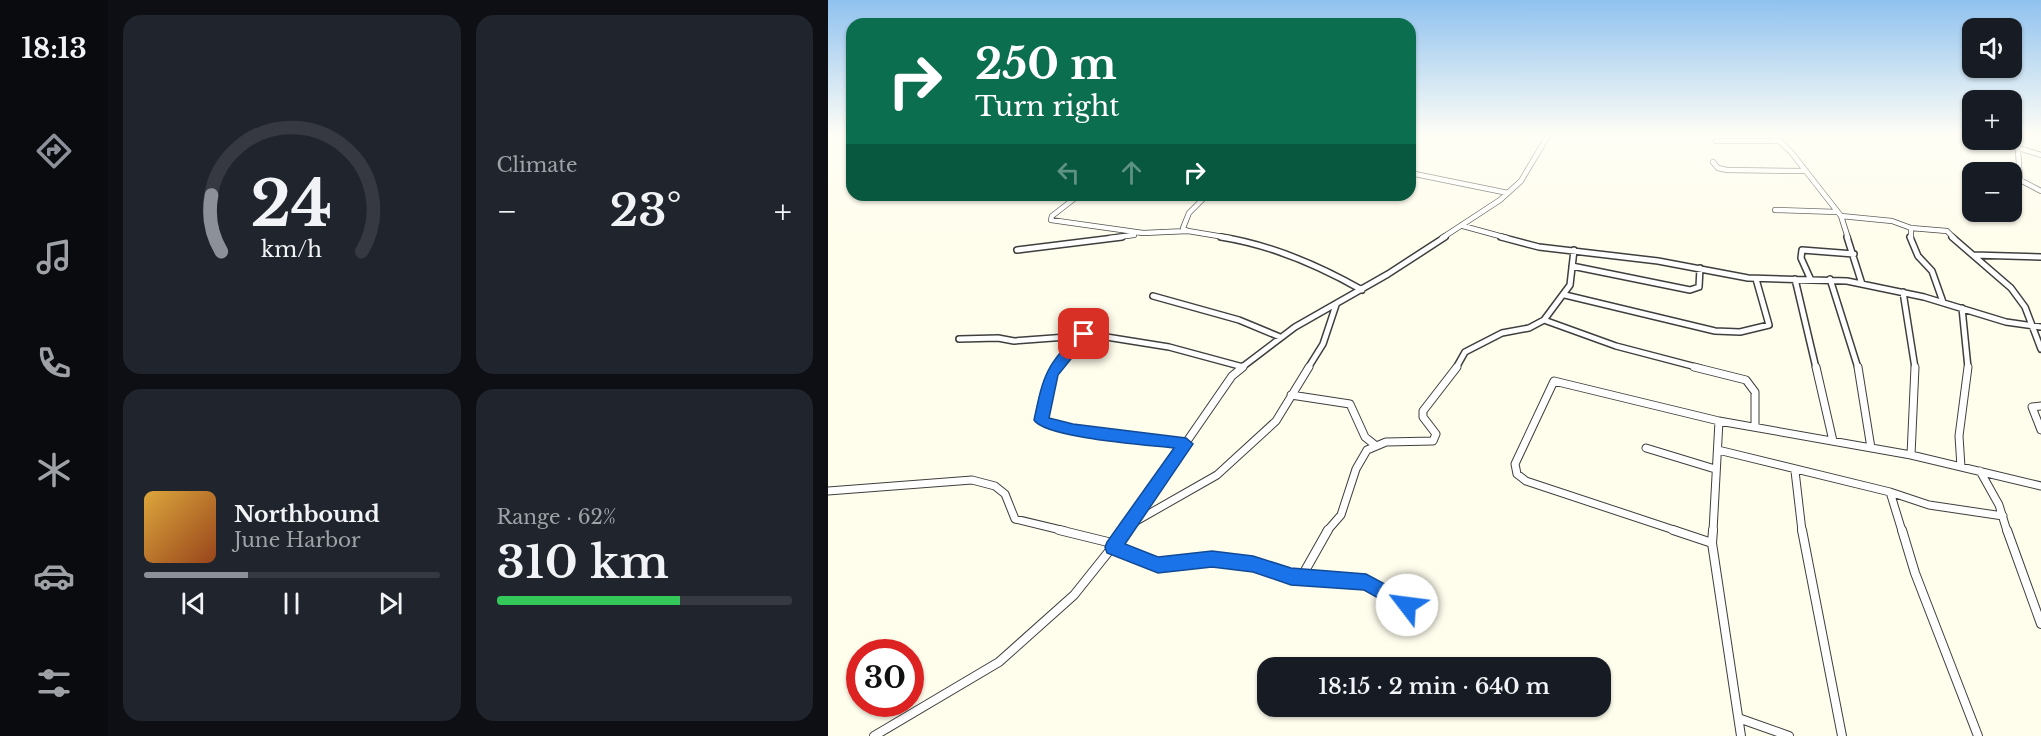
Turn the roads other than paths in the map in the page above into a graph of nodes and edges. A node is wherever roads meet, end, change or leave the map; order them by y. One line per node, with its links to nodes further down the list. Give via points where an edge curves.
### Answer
1 (1528, 168): 8 (street)
2 (1720, 168): 5 (street)
3 (1804, 168): 5 (street)
4 (2019, 168): 7 (street, via 2020,180)
5 (1806, 171): 12 (street)
6 (1416, 174): 8 (street)
7 (2041, 191)
8 (1508, 193): 13 (street)
9 (1071, 201): 16 (street, via 1051,220)
10 (1202, 201): 15 (street, via 1184,222 1183,228)
11 (1775, 210): 12 (street)
12 (1839, 214): 14 (street, via 1892,221); 19 (street)
13 (1470, 224): 18 (street, via 1496,236 1539,247); 29 (street)
14 (1911, 228): 20 (street, via 1948,231); 33 (street, via 1909,234 1916,251 1932,271)
15 (1188, 231): 16 (street); 29 (street, via 1289,254 1334,272)
16 (1143, 233): 17 (street)
17 (1017, 250)
18 (1574, 250): 22 (street); 23 (street)
19 (1854, 254): 24 (street, via 1802,250 1801,258); 28 (street)
20 (1971, 255): 21 (street); 37 (street, via 2011,288 2025,307)
21 (2041, 257)
22 (1572, 266): 23 (street, via 1690,290 1699,287); 31 (street, via 1572,280)
23 (1700, 268): 25 (street)
24 (1810, 278): 26 (street); 27 (street)
25 (1756, 279): 26 (street); 31 (street, via 1769,325 1740,332 1715,331)
26 (1795, 279): 49 (street)
27 (1830, 279): 28 (street); 53 (street, via 1857,359)
28 (1862, 284): 30 (street)
29 (1362, 290): 34 (street)
30 (1903, 292): 33 (street); 55 (street, via 1915,369)
31 (1565, 295): 36 (street)
32 (1153, 296): 40 (street, via 1239,320)
33 (1943, 302): 35 (street)
34 (1336, 305): 40 (street); 44 (street, via 1323,344)
35 (1962, 308): 37 (street); 56 (street, via 1968,368 1959,436)
36 (1544, 320): 47 (street, via 1616,346 1746,380 1755,392); 51 (street, via 1529,328 1502,333 1464,353 1423,411 1436,434 1434,441)
37 (2030, 325): 38 (street); 42 (street)
38 (2041, 327)
39 (1082, 335): 41 (street, via 1018,341); 43 (street, via 1168,347); 50 (street, via 1051,375 1042,420 1073,430)
40 (1280, 337): 43 (street)
41 (959, 339)
42 (2041, 349)
43 (1243, 367): 50 (street, via 1232,376)
44 (1291, 394): 51 (street, via 1350,404 1358,428); 64 (street, via 1276,421 1217,475)
45 (2041, 406): 48 (street, via 2033,405 2032,409)
46 (1719, 421): 47 (street); 54 (street); 65 (street, via 1554,381 1515,464 1517,474 1526,481)
47 (1755, 427): 49 (street)
48 (2041, 430)
49 (1833, 441): 53 (street)
50 (1186, 444): 64 (street)
51 (1371, 445): 67 (street, via 1356,469 1341,515 1327,531)
52 (1646, 448): 57 (street)
53 (1871, 448): 55 (street)
54 (1718, 450): 57 (street); 58 (street)
55 (1911, 455): 56 (street)
56 (1961, 467): 59 (street)
57 (1715, 469): 65 (street)
58 (1795, 471): 62 (street); 74 (street, via 1803,537)
59 (1980, 471): 60 (street); 63 (street)
60 (2041, 486)
61 (828, 491): 66 (street, via 975,481 1006,495 1015,519)
62 (1890, 492): 63 (street, via 1929,505); 75 (street, via 1913,568)
63 (2003, 516): 68 (street)
64 (1131, 524): 66 (street)
65 (1712, 543): 70 (street)
66 (1115, 546): 67 (street, via 1158,565 1212,559 1253,564 1291,577); 71 (street, via 1074,595 999,662)
67 (1302, 576): 69 (street, via 1373,585 1407,605)
68 (2041, 624)
69 (1409, 625)
70 (1741, 719): 72 (street); 73 (street)
71 (874, 736)
72 (1741, 736)
73 (1789, 736)
74 (1842, 736)
75 (1978, 736)

